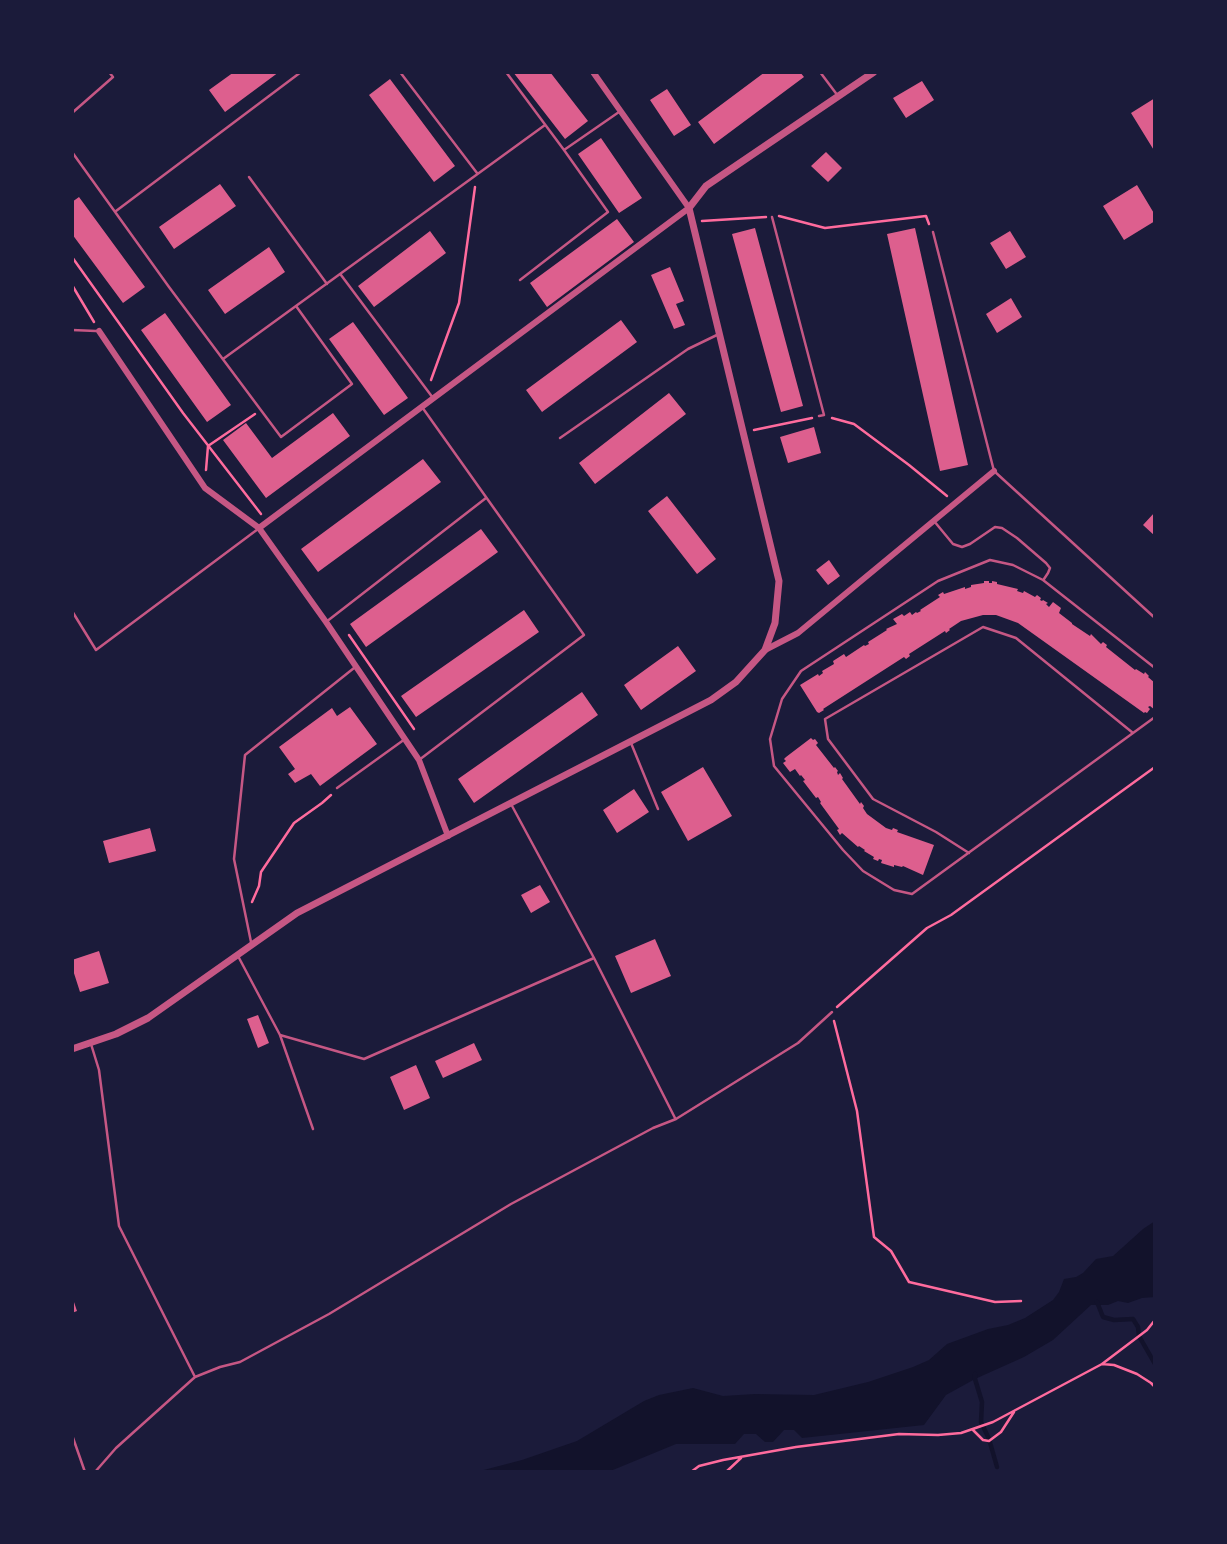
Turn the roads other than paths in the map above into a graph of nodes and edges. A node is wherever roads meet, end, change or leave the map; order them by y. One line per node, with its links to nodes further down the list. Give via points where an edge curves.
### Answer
1 (110, 72): 10 (lane, via 113,76)
2 (300, 72): 17 (lane)
3 (400, 72): 14 (lane)
4 (506, 72): 11 (lane)
5 (593, 72): 9 (street)
6 (820, 72): 8 (lane)
7 (874, 72): 8 (street)
8 (838, 96): 16 (street, via 706,186)
9 (621, 111): 12 (lane); 16 (street)
10 (72, 113)
11 (545, 125): 12 (lane); 14 (lane)
12 (564, 150): 21 (lane, via 608,212)
13 (72, 152): 17 (lane)
14 (477, 173): 20 (lane)
15 (249, 177): 22 (lane)
16 (689, 208): 26 (street); 28 (street)
17 (115, 211): 27 (lane)
18 (772, 217): 30 (lane)
19 (933, 232): 32 (lane)
20 (340, 274): 22 (lane); 28 (lane)
21 (520, 279)
22 (327, 284): 23 (lane)
23 (296, 306): 27 (lane); 27 (lane, via 352,384 281,437)
24 (72, 330): 25 (lane)
25 (99, 331): 35 (street, via 205,488)
26 (719, 334): 31 (lane, via 688,349); 40 (street, via 779,581 775,623)
27 (223, 359)
28 (433, 398): 29 (street)
29 (422, 407): 33 (lane); 35 (street)
30 (821, 416)
31 (561, 438)
32 (994, 471): 34 (street); 38 (lane)
33 (486, 498): 39 (lane); 47 (lane, via 584,635)
34 (934, 521): 36 (lane, via 953,544 962,547 995,527 1002,528 1050,568); 40 (street, via 798,633)
35 (259, 528): 37 (lane, via 96,650); 39 (street)
36 (1042, 580): 42 (lane); 52 (lane, via 1013,565 990,560 938,580 801,671 782,699 770,739 774,766 800,798 863,871 894,890 912,894)
37 (72, 611)
38 (1155, 618)
39 (326, 622): 41 (street)
40 (765, 650): 46 (street, via 711,701)
41 (356, 666): 45 (street); 53 (lane, via 245,754 233,859)
42 (1155, 668)
43 (1155, 717): 44 (lane)
44 (1133, 733): 52 (lane); 52 (lane, via 1016,638 983,626 825,719 828,739 873,799)
45 (405, 739): 47 (street); 48 (lane)
46 (631, 743): 49 (street); 50 (lane)
47 (419, 760): 51 (street)
48 (337, 788)
49 (511, 804): 51 (street); 55 (lane)
50 (658, 809)
51 (448, 836): 53 (street, via 297,913)
52 (968, 853)
53 (251, 945): 54 (street)
54 (237, 955): 57 (lane); 58 (street, via 148,1018)
55 (594, 958): 57 (lane, via 363,1059); 60 (lane)
56 (832, 1012): 60 (lane, via 798,1043)
57 (280, 1035): 61 (lane)
58 (91, 1044): 59 (street); 62 (lane, via 99,1070 120,1226)
59 (72, 1049)
60 (676, 1119): 62 (lane, via 510,1204 330,1314 240,1362)
61 (313, 1129)
62 (195, 1377): 65 (lane)
63 (72, 1434): 64 (lane)
64 (85, 1472)
65 (95, 1472)

